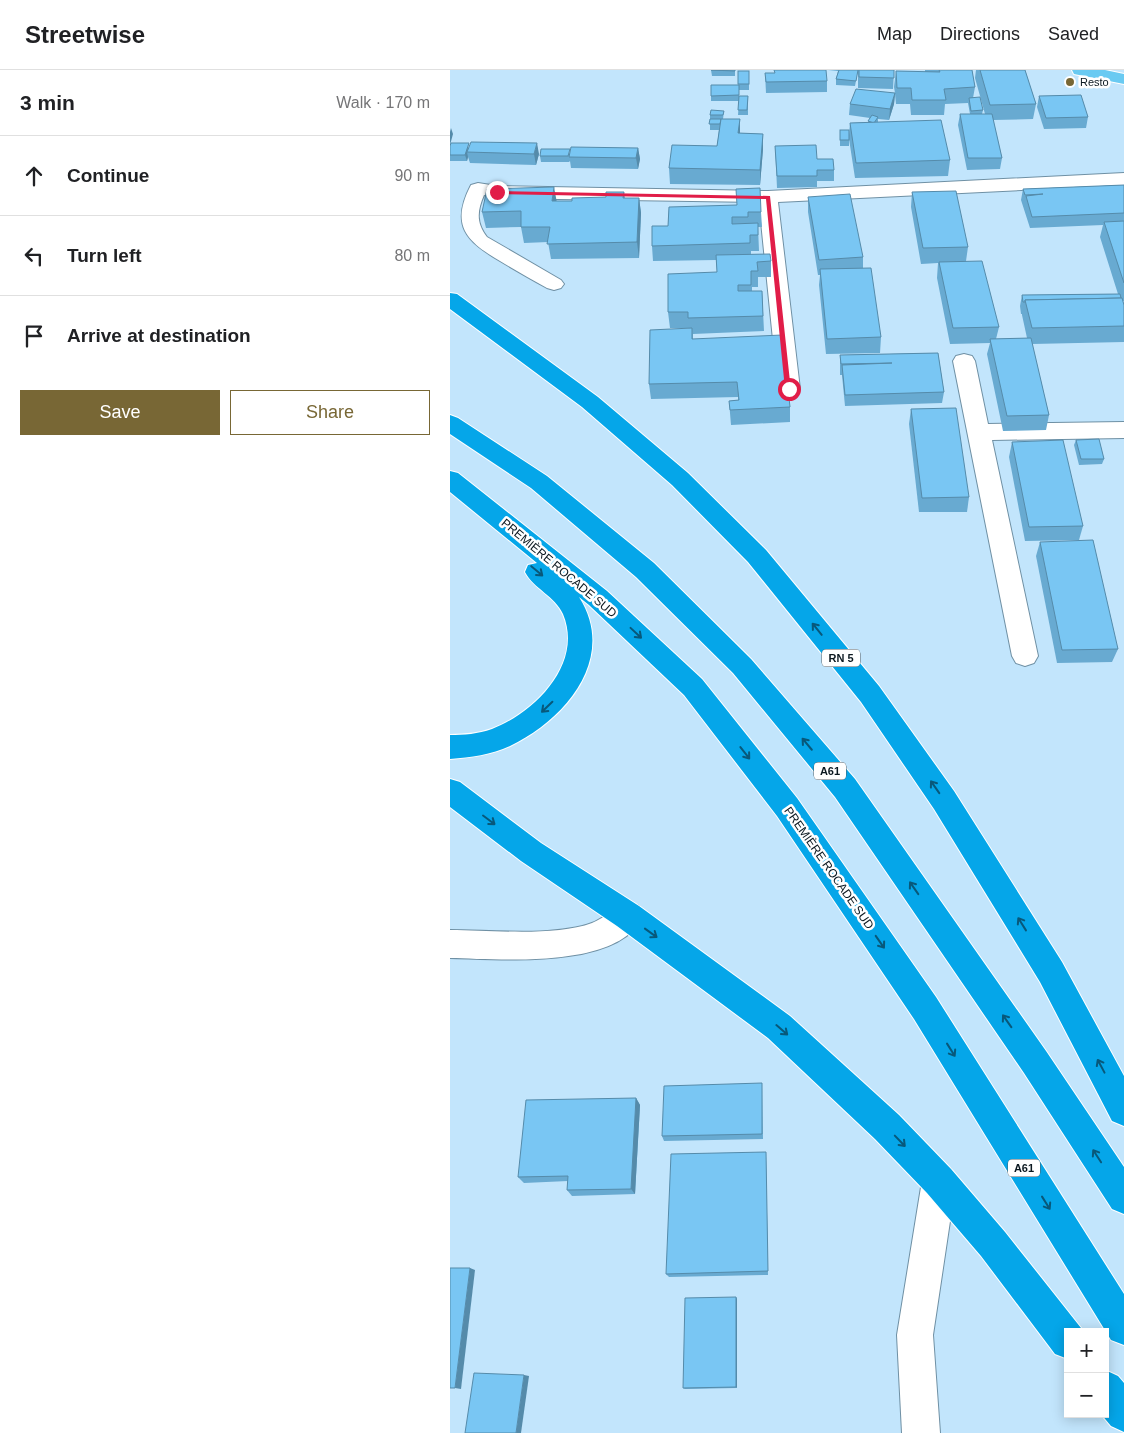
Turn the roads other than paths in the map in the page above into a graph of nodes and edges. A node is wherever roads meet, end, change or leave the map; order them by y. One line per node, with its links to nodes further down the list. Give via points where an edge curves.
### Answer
1 (1080, 70): 2 (main road)
2 (1124, 79)
3 (1124, 179): 4 (street)
4 (768, 197): 5 (street, via 478,189 469,211 471,230 480,241); 8 (street)
5 (554, 284)
6 (450, 299): 19 (highway, RN 5, one-way to 6, via 1051,972 944,800 870,694 757,556 680,479 598,409)
7 (964, 361): 11 (street)
8 (789, 389)
9 (450, 423): 21 (highway, A61, one-way to 9, via 1035,1062 845,788 742,666 645,570 539,482)
10 (1124, 430): 11 (street)
11 (979, 432): 14 (street)
12 (450, 479): 22 (highway, PREMIÈRE ROCADE SUD / A61, one-way to 22, via 598,598 693,687 787,807 926,1008)
13 (450, 492): 15 (highway, one-way to 15, via 469,515 563,593 575,612 581,634 581,650 573,673 558,697 536,718 509,734 478,745)
14 (1025, 656)
15 (450, 747)
16 (450, 791): 17 (highway, one-way to 17, via 531,852)
17 (628, 916): 18 (street, via 602,934 582,939 546,944); 20 (highway, one-way to 20, via 779,1027 887,1127)
18 (450, 944)
19 (1124, 1109)
20 (938, 1181): 23 (highway, via 993,1244); 26 (street, via 914,1334)
21 (1124, 1197)
22 (1124, 1328)
23 (1064, 1335)
24 (1109, 1394): 25 (highway)
25 (1124, 1413)
26 (921, 1433)

